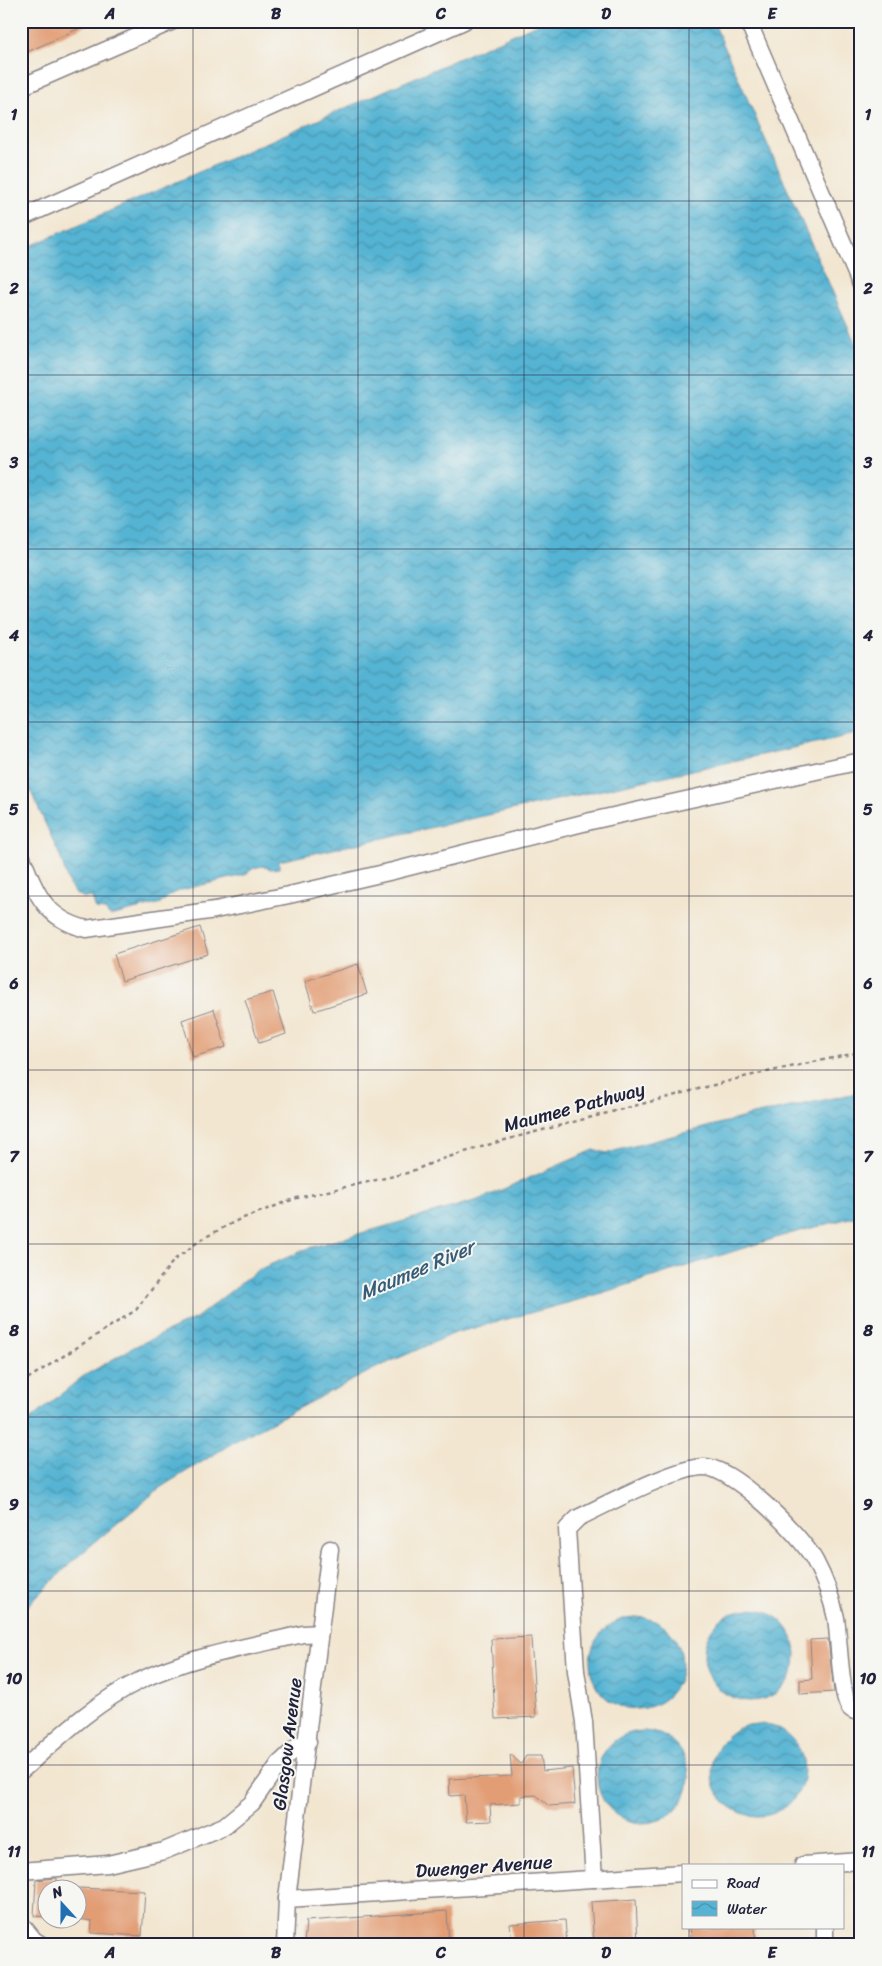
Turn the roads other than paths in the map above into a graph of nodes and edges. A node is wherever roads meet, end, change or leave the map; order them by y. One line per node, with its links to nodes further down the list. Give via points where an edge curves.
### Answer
1 (173, 21): 4 (street)
2 (464, 21): 5 (street)
3 (748, 21): 6 (street)
4 (21, 87)
5 (21, 218)
6 (861, 285)
7 (861, 761): 8 (street, via 591,821 290,895 86,929 68,924 48,910)
8 (21, 855)
9 (330, 1549): 10 (street, Glasgow Avenue)
10 (320, 1633): 12 (street, Glasgow Avenue); 13 (street, via 195,1659 138,1682 73,1725)
11 (861, 1712): 18 (street, via 850,1708 845,1694 836,1618 815,1560 796,1534 756,1495 724,1473 705,1467 682,1472 578,1518 567,1528)
12 (308, 1742): 16 (street, via 298,1746 279,1764 252,1803 224,1826 164,1851 108,1864); 19 (street, Glasgow Avenue)
13 (21, 1771)
14 (861, 1861): 15 (street)
15 (824, 1864)
16 (21, 1871)
17 (682, 1873): 18 (street, Dwenger Avenue)
18 (594, 1879): 19 (street, Dwenger Avenue)
19 (287, 1899): 23 (street, Glasgow Avenue)
20 (21, 1924): 22 (street)
21 (825, 1928): 24 (street)
22 (42, 1945)
23 (284, 1945)
24 (825, 1945)

